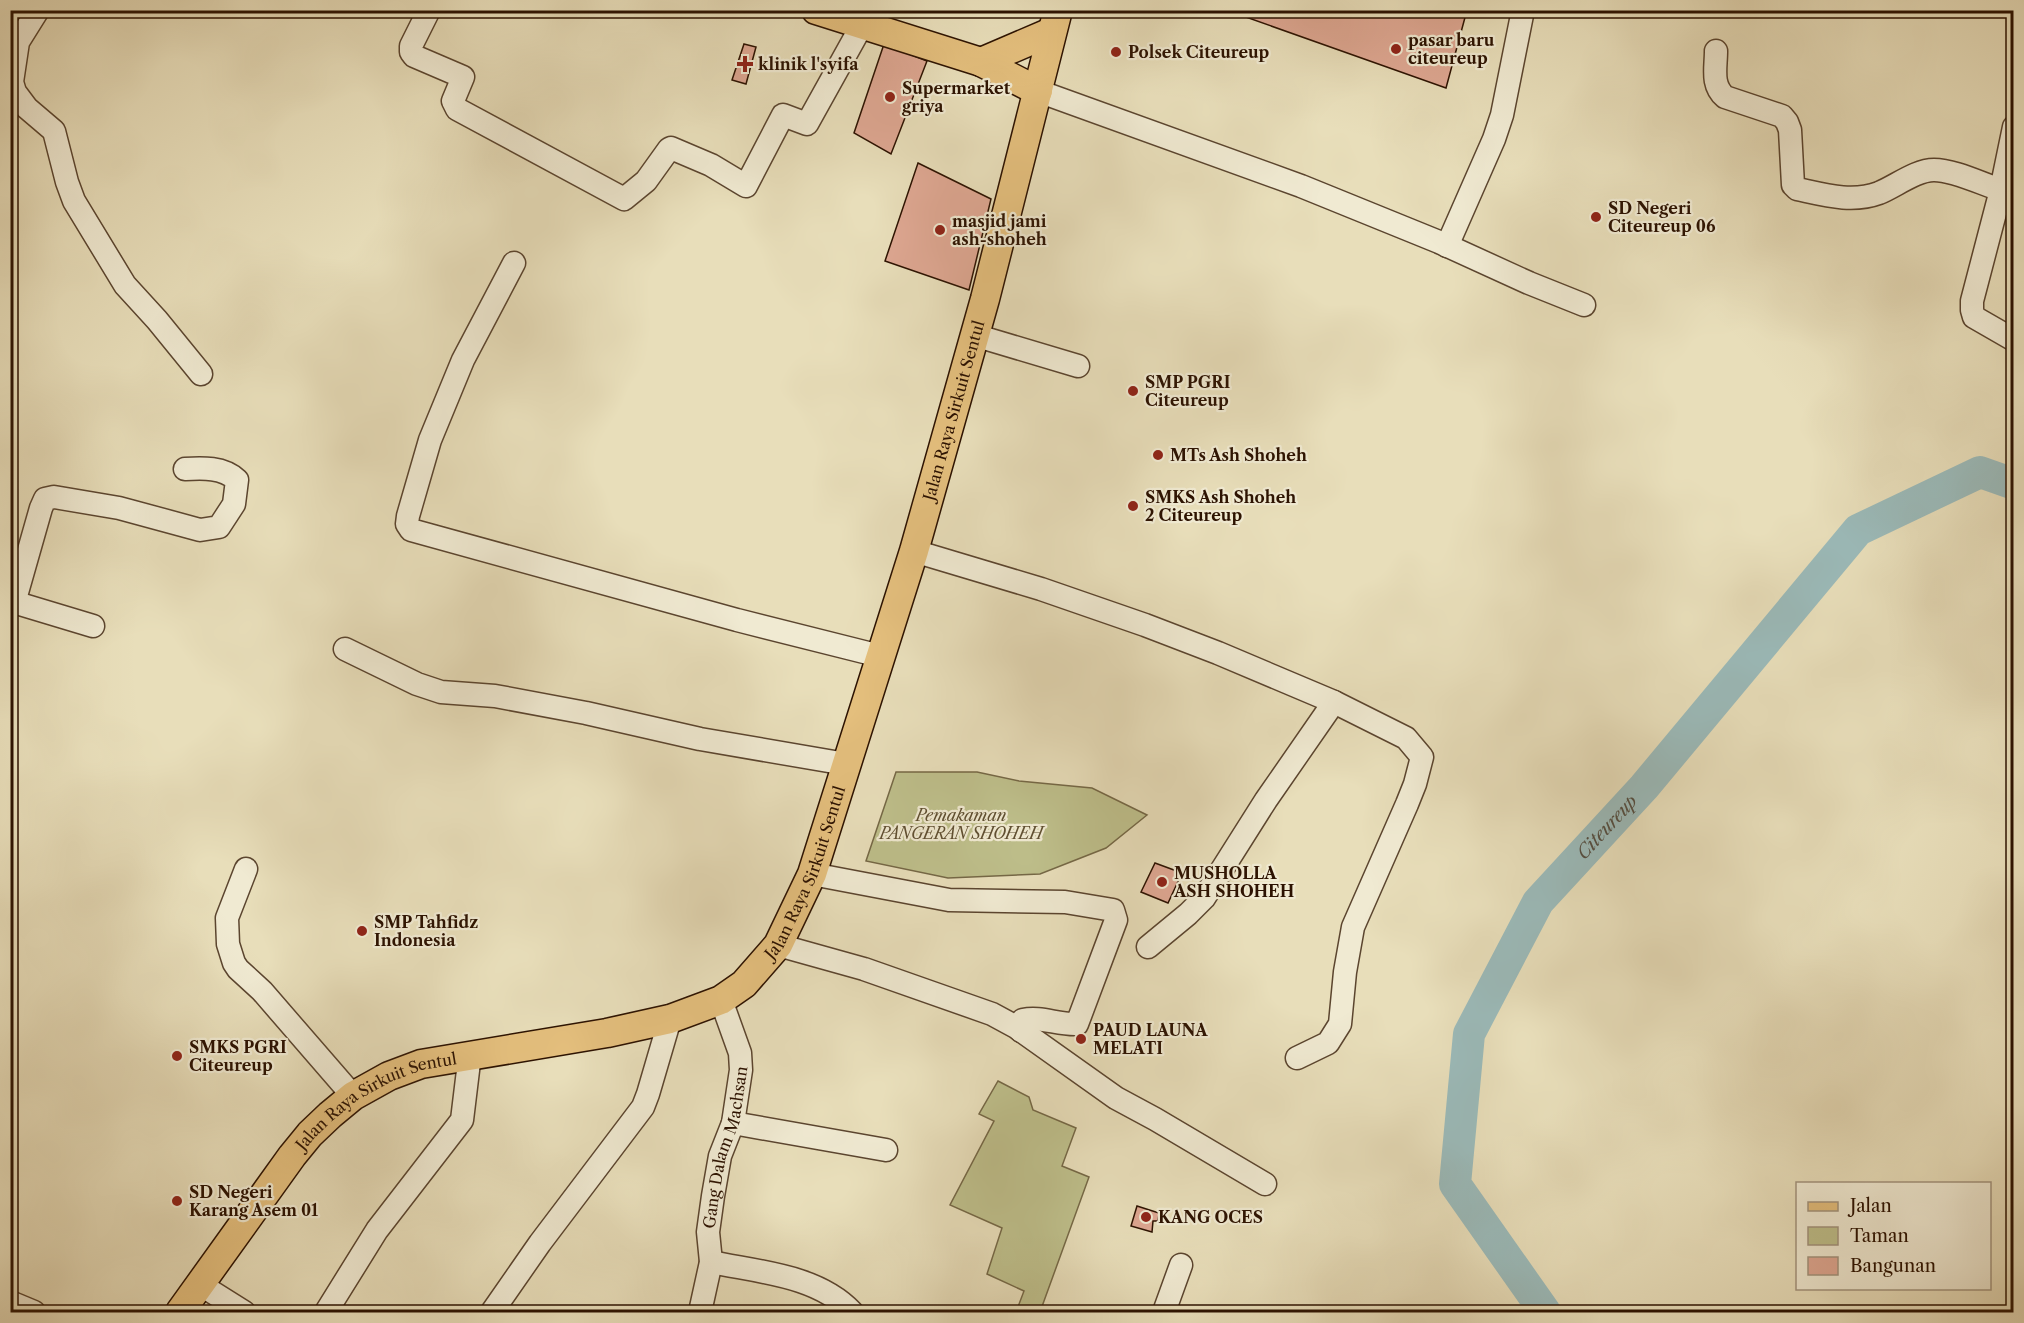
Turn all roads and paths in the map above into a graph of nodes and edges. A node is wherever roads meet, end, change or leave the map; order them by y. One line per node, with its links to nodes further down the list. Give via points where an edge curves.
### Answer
1 (39, 10): 8 (street)
2 (429, 10): 7 (street, via 411,52 463,77 453,101 457,109 624,199 646,181 672,148 746,186 783,115 807,124)
3 (816, 10): 7 (main road)
4 (1514, 10): 14 (street, via 1486,135)
5 (1523, 10): 14 (street, via 1494,139)
6 (1054, 21): 10 (main road); 11 (main road, Jalan Raya Sirkuit Sentul)
7 (862, 25): 10 (main road)
8 (13, 49): 20 (street, via 15,93 54,131 66,182 85,221 125,285)
9 (1716, 51): 13 (street, via 1718,91 1725,97 1782,116 1787,122 1793,185 1797,189 1833,197 1865,196 1934,170)
10 (981, 62): 11 (main road)
11 (1038, 91): 14 (street, via 1301,186); 17 (main road, Jalan Raya Sirkuit Sentul)
12 (2013, 128): 13 (street)
13 (2001, 190): 18 (street, via 1971,310 1974,317)
14 (1443, 244): 16 (street)
15 (514, 263): 26 (street, via 463,360 430,440 408,516 411,530)
16 (1584, 305)
17 (974, 335): 19 (street); 22 (main road, Jalan Raya Sirkuit Sentul)
18 (2013, 340)
19 (1078, 366)
20 (201, 374)
21 (185, 469): 23 (street, via 215,469 237,480 234,504 219,527 200,530 120,507 54,496 45,499)
22 (914, 551): 26 (main road, Jalan Raya Sirkuit Sentul); 27 (street, via 1135,621)
23 (12, 602): 24 (street)
24 (93, 626)
25 (345, 649): 28 (street, via 441,692 495,696 700,739)
26 (880, 656): 28 (main road, Jalan Raya Sirkuit Sentul)
27 (1334, 702): 32 (street, via 1204,898); 37 (street, via 1406,738 1422,757 1407,804 1353,927 1340,1024 1328,1043)
28 (846, 764): 30 (main road, Jalan Raya Sirkuit Sentul)
29 (246, 869): 38 (street, via 227,918 228,944 234,963)
30 (812, 874): 31 (main road, Jalan Raya Sirkuit Sentul); 35 (street, via 949,900 1065,902 1113,909 1116,921 1077,1024 1033,1017 1023,1020)
31 (778, 945): 33 (main road, Jalan Raya Sirkuit Sentul, via 744,984); 35 (street, via 864,969 992,1014)
32 (1148, 947)
33 (721, 1000): 34 (main road, Jalan Raya Sirkuit Sentul); 39 (street, Gang Dalam Machsan, via 740,1053)
34 (670, 1019): 36 (main road, Jalan Raya Sirkuit Sentul); 50 (street, via 643,1107)
35 (1022, 1031): 41 (street, via 1116,1098)
36 (470, 1054): 38 (main road, Jalan Raya Sirkuit Sentul, via 411,1068); 49 (street, via 462,1120 377,1230)
37 (1297, 1058)
38 (353, 1096): 44 (main road, Jalan Raya Sirkuit Sentul, via 310,1134 292,1156)
39 (733, 1122): 40 (street); 42 (street, Gang Dalam Machsan, via 720,1156 713,1196 708,1232)
40 (886, 1150)
41 (1265, 1184)
42 (711, 1262): 51 (street, Gang Dalam Machsan); 52 (street, via 802,1281 837,1299)
43 (1181, 1265): 53 (street)
44 (201, 1285): 47 (main road, Jalan Raya Sirkuit Sentul); 48 (street)
45 (10, 1302): 46 (street)
46 (34, 1312)
47 (180, 1312)
48 (244, 1312)
49 (326, 1312)
50 (492, 1312)
51 (700, 1312)
52 (852, 1312)
53 (1164, 1312)

